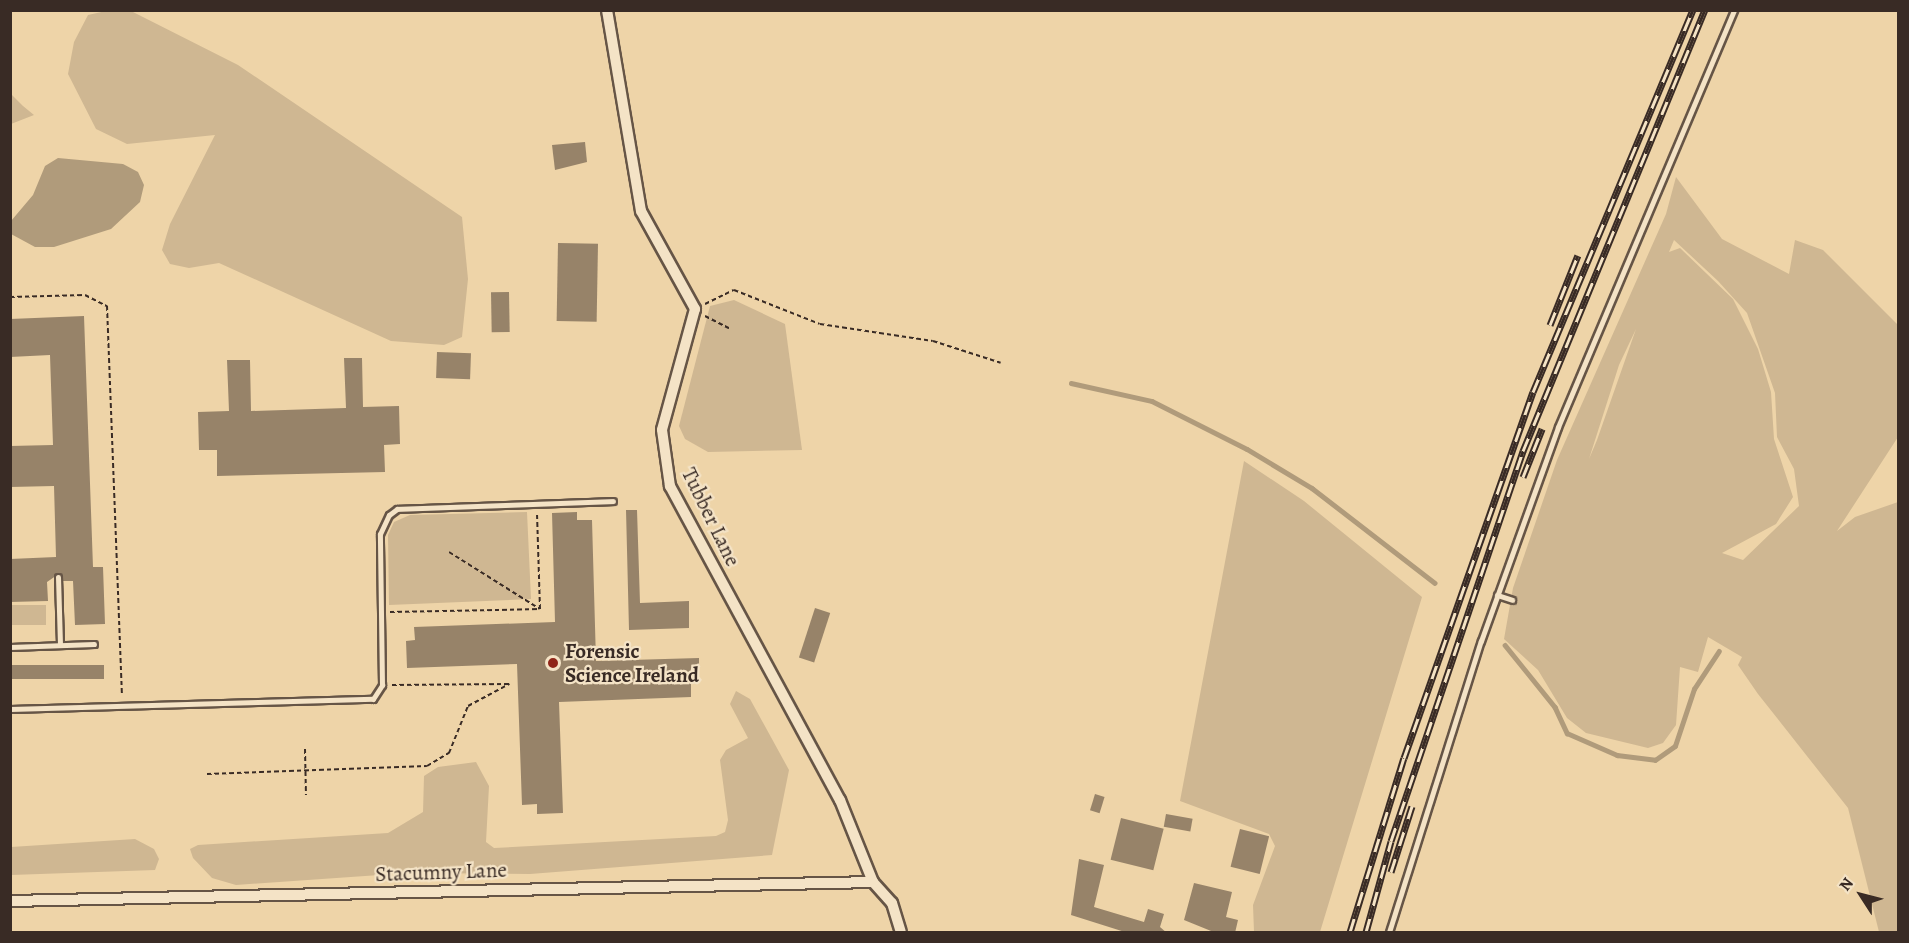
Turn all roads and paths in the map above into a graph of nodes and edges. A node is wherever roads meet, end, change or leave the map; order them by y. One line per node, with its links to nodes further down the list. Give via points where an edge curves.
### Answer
1 (607, 10): 4 (street, via 641,211 683,280)
2 (1734, 10): 11 (lane, via 1607,305)
3 (10, 297): 19 (path, via 85,295 107,306)
4 (695, 311): 5 (path); 6 (path, via 734,290 820,324 933,341); 25 (street, Tubber Lane, via 662,430 670,486 840,800)
5 (729, 328)
6 (1001, 363)
7 (613, 501): 8 (lane)
8 (537, 504): 13 (path); 14 (lane, via 397,509 384,521 380,534)
9 (449, 552): 13 (path)
10 (58, 577): 16 (lane)
11 (1497, 595): 12 (lane); 28 (lane)
12 (1512, 600)
13 (540, 609): 14 (path)
14 (381, 613): 18 (lane)
15 (94, 644): 16 (lane)
16 (60, 645): 17 (lane)
17 (10, 647)
18 (382, 685): 19 (lane, via 373,699 362,700); 22 (path, via 509,684 468,706 449,753 438,762)
19 (122, 705): 20 (lane)
20 (10, 709)
21 (306, 748): 22 (path)
22 (306, 771): 23 (path); 24 (path)
23 (207, 774)
24 (306, 795)
25 (873, 882): 26 (street, Stacumny Lane); 27 (street, Tubber Lane, via 892,903)
26 (10, 901)
27 (901, 933)
28 (1389, 933)

